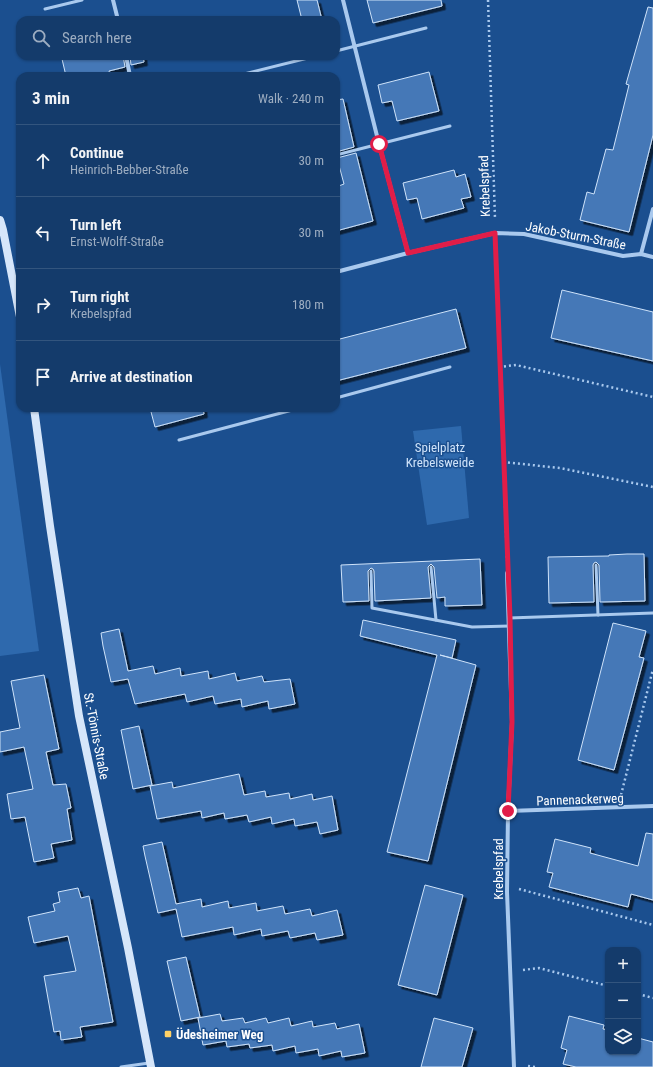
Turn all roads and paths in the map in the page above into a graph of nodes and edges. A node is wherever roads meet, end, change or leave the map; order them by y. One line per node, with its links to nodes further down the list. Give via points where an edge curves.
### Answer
1 (82, 0): 5 (lane)
2 (113, 0): 6 (street)
3 (343, 0): 8 (street)
4 (488, 0): 19 (path, Krebelspfad)
5 (45, 9)
6 (117, 16)
7 (426, 28): 8 (lane)
8 (354, 46): 9 (lane); 15 (street)
9 (340, 50)
10 (127, 60): 12 (street)
11 (300, 60): 13 (lane)
12 (129, 72)
13 (252, 72)
14 (450, 126): 15 (lane)
15 (379, 144): 16 (lane); 20 (street)
16 (340, 154)
17 (653, 209): 21 (street)
18 (0, 220): 24 (main road)
19 (495, 233): 20 (street, Jakob-Sturm-Straße); 21 (street, Jakob-Sturm-Straße, via 524,234 623,256); 25 (path, Krebelspfad)
20 (408, 253): 23 (street, Jakob-Sturm-Straße)
21 (642, 254): 22 (street, Jakob-Sturm-Straße)
22 (653, 257)
23 (340, 271)
24 (16, 297)
25 (499, 367): 28 (path, via 516,364); 32 (path, Krebelspfad)
26 (450, 368): 27 (lane)
27 (340, 397)
28 (653, 397)
29 (35, 412): 53 (main road, St.-Tönnis-Straße, via 79,716 105,831)
30 (285, 412): 31 (lane)
31 (179, 440)
32 (503, 462): 33 (path, via 560,468); 37 (path, Krebelspfad)
33 (653, 487)
34 (596, 565): 39 (lane)
35 (432, 567): 41 (lane)
36 (371, 571): 41 (lane, via 372,608)
37 (507, 573): 40 (street, Krebelspfad)
38 (653, 612): 39 (lane)
39 (598, 615): 40 (lane)
40 (510, 618): 42 (street, Krebelspfad)
41 (436, 620): 42 (lane, via 472,627)
42 (510, 626): 46 (street, Krebelspfad, via 512,722)
43 (653, 669): 45 (path)
44 (653, 806): 45 (street, Pannenackerweg)
45 (617, 807): 46 (street, Pannenackerweg)
46 (508, 811): 47 (street, Krebelspfad)
47 (507, 886): 48 (path); 49 (street, Krebelspfad)
48 (653, 925)
49 (510, 971): 50 (path, via 539,968); 55 (street, Krebelspfad)
50 (605, 985)
51 (641, 995): 52 (path)
52 (653, 998)
53 (151, 1065): 54 (lane)
54 (121, 1067)
55 (514, 1067)

